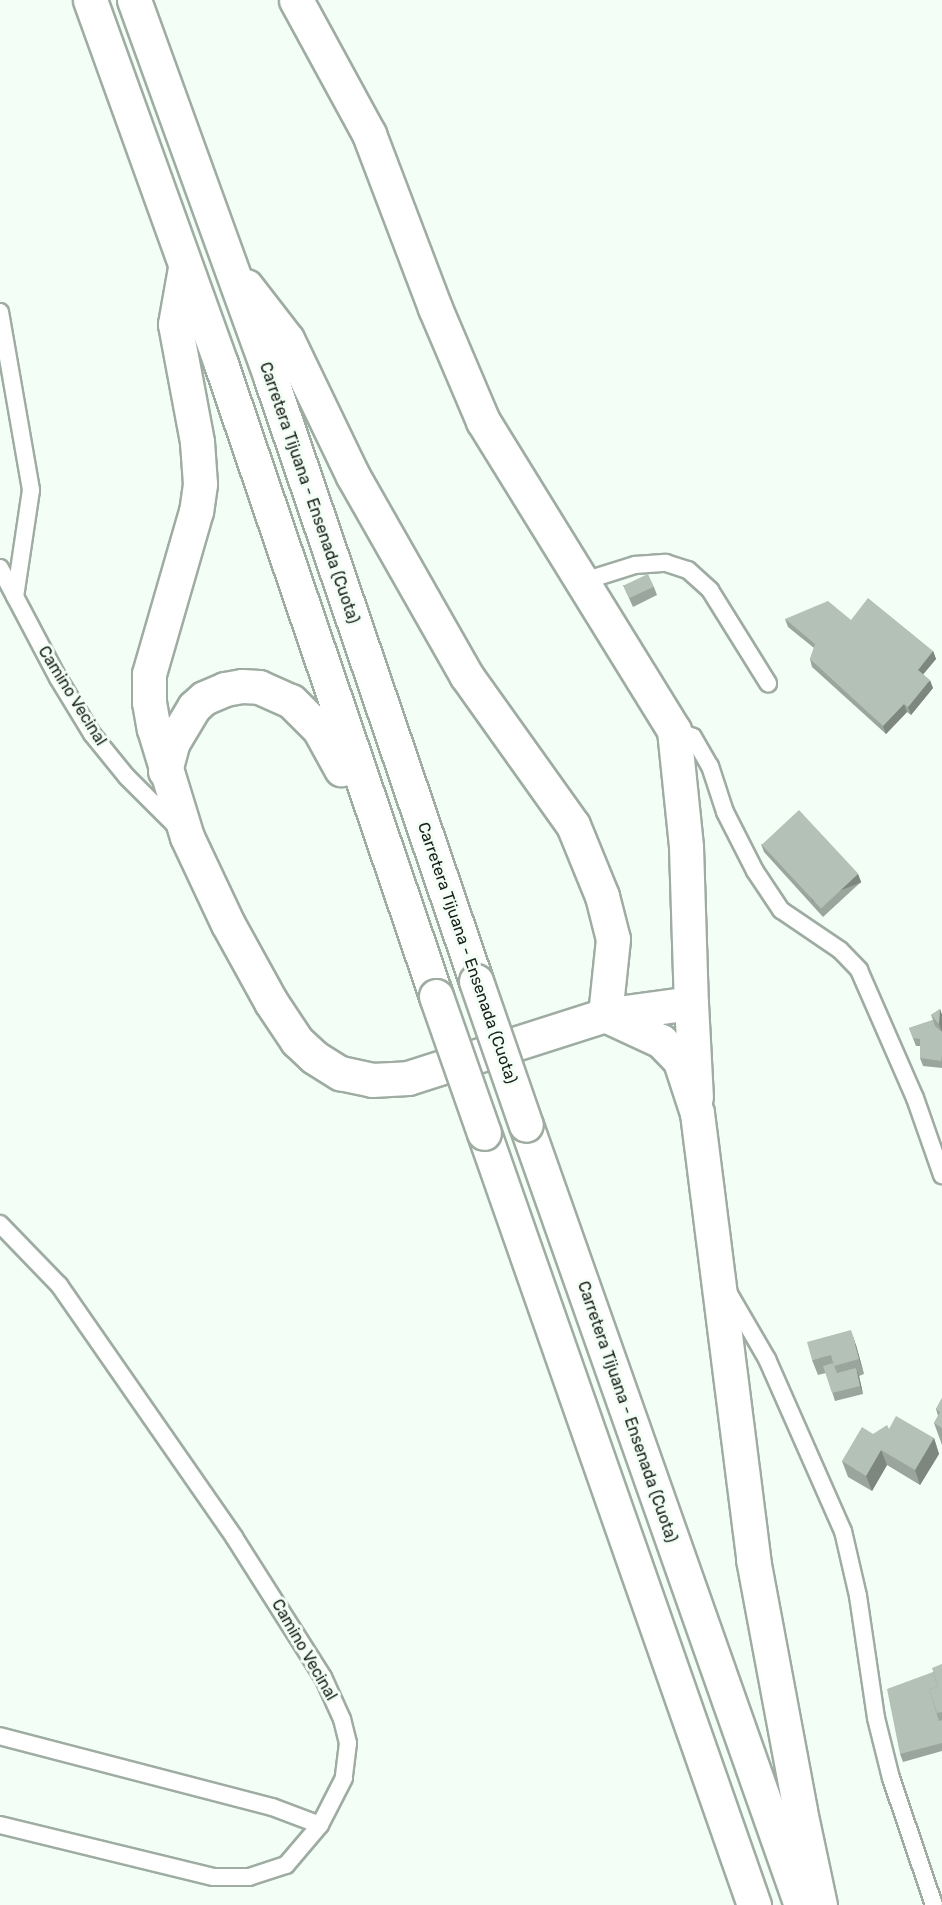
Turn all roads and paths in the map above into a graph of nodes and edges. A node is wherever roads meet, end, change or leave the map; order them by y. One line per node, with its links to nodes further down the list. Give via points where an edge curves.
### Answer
1 (90, 0): 5 (main road)
2 (134, 0): 4 (main road, Carretera Tijuana - Ensenada (Cuota))
3 (296, 0): 8 (main road, via 369,134 483,421)
4 (228, 262): 16 (main road, via 288,339 353,476 466,675 573,825 602,896 612,939); 25 (main road, Carretera Tijuana - Ensenada (Cuota), bridge)
5 (185, 268): 12 (main road, via 175,324 197,442 200,484 196,511 149,674 151,711); 13 (main road)
6 (0, 312): 9 (lane, via 31,490)
7 (0, 568): 9 (lane, Camino Vecinal)
8 (581, 582): 10 (lane, via 635,565 666,563 688,570 710,590); 11 (main road)
9 (15, 597): 14 (lane, Camino Vecinal, via 92,735 127,777)
10 (768, 683)
11 (674, 730): 15 (main road, via 686,847); 18 (lane, via 693,737 710,766 726,812 755,871 781,910 840,950 859,970 915,1098)
12 (165, 771): 13 (main road, via 173,742 204,698 225,689 259,687 291,701 309,717); 14 (main road)
13 (373, 816): 24 (main road, bridge)
14 (187, 837): 16 (main road, via 271,1002 297,1041 340,1073 372,1080 408,1078)
15 (691, 1003): 16 (main road); 17 (main road)
16 (605, 1015): 17 (main road, via 661,1041 680,1061)
17 (697, 1113): 20 (main road)
18 (942, 1175)
19 (0, 1224): 23 (lane, Camino Vecinal, via 58,1285 234,1537 323,1677 348,1743 344,1778)
20 (718, 1276): 26 (main road, via 753,1559); 27 (lane, via 767,1359 843,1531 858,1596 881,1738)
21 (0, 1736): 23 (lane, via 272,1807)
22 (0, 1825): 23 (lane, Camino Vecinal, via 214,1877 249,1877 286,1865)
23 (320, 1825)
24 (754, 1905)
25 (801, 1905)
26 (820, 1905)
27 (934, 1905)

